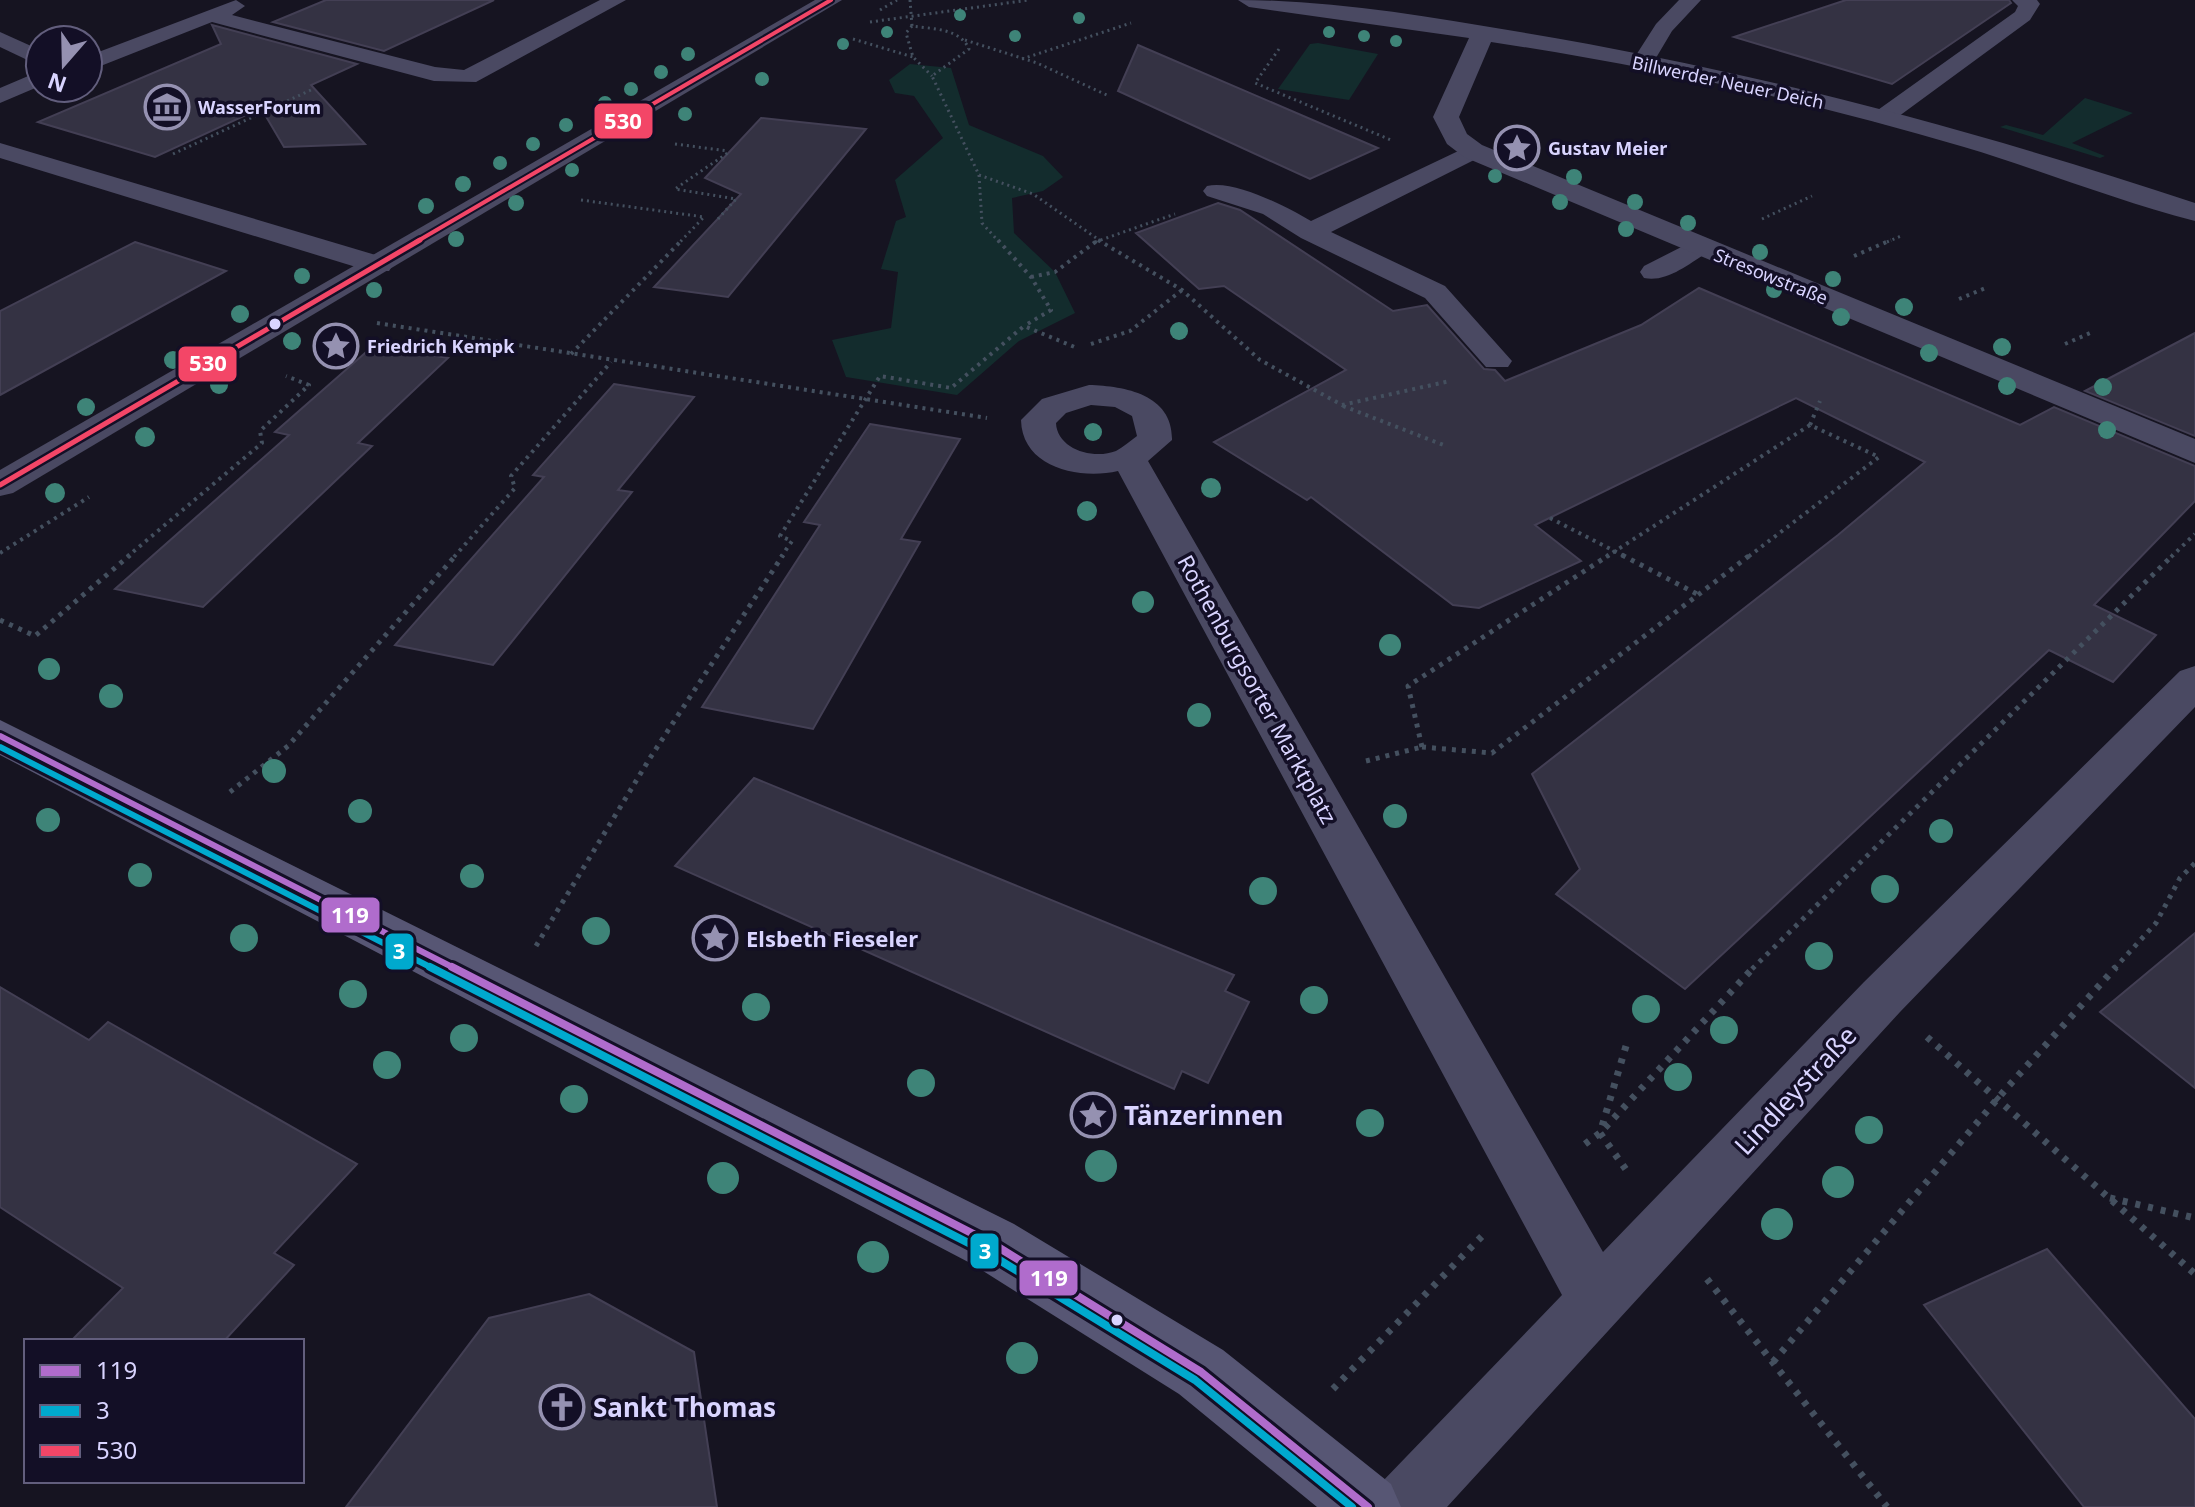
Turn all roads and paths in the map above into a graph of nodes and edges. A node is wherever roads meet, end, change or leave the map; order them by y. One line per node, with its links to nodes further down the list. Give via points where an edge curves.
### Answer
1 (250, 0): 9 (lane)
2 (616, 0): 22 (lane, via 468,77)
3 (831, 0): 36 (street)
4 (910, 0): 10 (path)
5 (1029, 0): 10 (path)
6 (1249, 0): 14 (street, Billwerder Neuer Deich)
7 (1691, 0): 24 (lane, via 1663,28)
8 (2022, 0): 30 (lane, via 2030,4 2023,16)
9 (209, 15): 21 (lane); 22 (lane)
10 (912, 17): 12 (path); 13 (path)
11 (1131, 23): 23 (path)
12 (857, 24)
13 (912, 26): 17 (path, via 947,31); 20 (path, via 906,33)
14 (1483, 33): 24 (street, Billwerder Neuer Deich); 33 (street, Stresowstraße, via 1446,117 1456,138)
15 (0, 38): 19 (lane)
16 (854, 39): 20 (path)
17 (965, 40): 23 (path); 25 (path, via 969,49)
18 (1282, 46): 29 (path, via 1255,83)
19 (24, 51)
20 (913, 57): 25 (path)
21 (104, 58)
22 (377, 59): 35 (path)
23 (1020, 60): 28 (path)
24 (1642, 63): 30 (street, Billwerder Neuer Deich)
25 (932, 76): 34 (path)
26 (24, 85): 27 (lane)
27 (0, 96)
28 (1109, 96)
29 (1333, 116)
30 (1883, 117): 39 (street, Billwerder Neuer Deich, via 1973,140)
31 (674, 144): 40 (path, via 729,152 675,189 736,199)
32 (0, 150): 35 (lane)
33 (1473, 151): 42 (lane); 45 (street, Stresowstraße)
34 (979, 175): 44 (path, via 1033,194); 49 (path, via 982,223)
35 (111, 184): 47 (lane)
36 (510, 189): 47 (street); 53 (path, via 704,217)
37 (1216, 191): 42 (lane, via 1272,209)
38 (1812, 196): 41 (path)
39 (2195, 212)
40 (718, 219)
41 (1759, 221)
42 (1310, 232): 54 (lane, via 1435,292)
43 (1901, 236): 46 (path)
44 (1098, 240): 49 (path, via 1055,272); 50 (path)
45 (1699, 246): 48 (lane); 63 (street, Stresowstraße)
46 (1850, 258)
47 (379, 265): 65 (street)
48 (1654, 272)
49 (1031, 277): 52 (path, via 1051,310)
50 (1182, 290): 52 (path, via 1130,331 1079,348); 59 (path, via 1260,360)
51 (371, 322): 53 (path)
52 (1024, 326): 57 (path, via 951,388 880,376)
53 (570, 354): 55 (path)
54 (1497, 361): 59 (path, via 1466,378)
55 (612, 362): 57 (path); 75 (path, via 511,476 515,488 288,746)
56 (284, 375): 70 (path, via 309,385 260,431 262,443 35,636)
57 (864, 401): 60 (path); 77 (path, via 780,536 792,541 650,758)
58 (1820, 401): 61 (path)
59 (1342, 405): 62 (path)
60 (1036, 425): 64 (street, via 1047,450 1063,459 1108,464); 64 (street, via 1054,404 1070,398 1127,399 1153,417 1156,428 1154,440)
61 (1810, 425): 68 (path); 69 (path, via 1879,457)
62 (1446, 446)
63 (2195, 452)
64 (1129, 458): 74 (street, Rothenburgsorter Marktplatz)
65 (0, 485)
66 (1550, 518): 68 (path)
67 (2195, 534): 81 (path, via 1767,953)
68 (1614, 552): 69 (path); 73 (path, via 1408,686)
69 (1699, 595): 73 (path, via 1492,753)
70 (0, 620)
71 (2195, 681): 78 (street, Lindleystraße)
72 (0, 736): 75 (street)
73 (1422, 747): 74 (path)
74 (1307, 776): 82 (street, Rothenburgsorter Marktplatz)
75 (183, 830): 77 (street)
76 (2195, 863): 80 (path, via 2181,874 2160,920)
77 (507, 995): 89 (street, via 993,1244 1201,1372)
78 (1882, 997): 80 (path); 85 (street, Lindleystraße)
79 (1626, 1046): 81 (path)
80 (1998, 1100): 83 (path); 88 (path)
81 (1600, 1133): 82 (path); 85 (path)
82 (1533, 1184): 87 (street, Rothenburgsorter Marktplatz); 89 (path)
83 (2109, 1198): 84 (path); 86 (path)
84 (2195, 1218)
85 (1667, 1228): 87 (street, Lindleystraße); 88 (path)
86 (2195, 1274)
87 (1596, 1297): 91 (street, Lindleystraße)
88 (1773, 1362): 92 (path)
89 (1284, 1439): 90 (street)
90 (1368, 1507)
91 (1403, 1507)
92 (1887, 1507)

